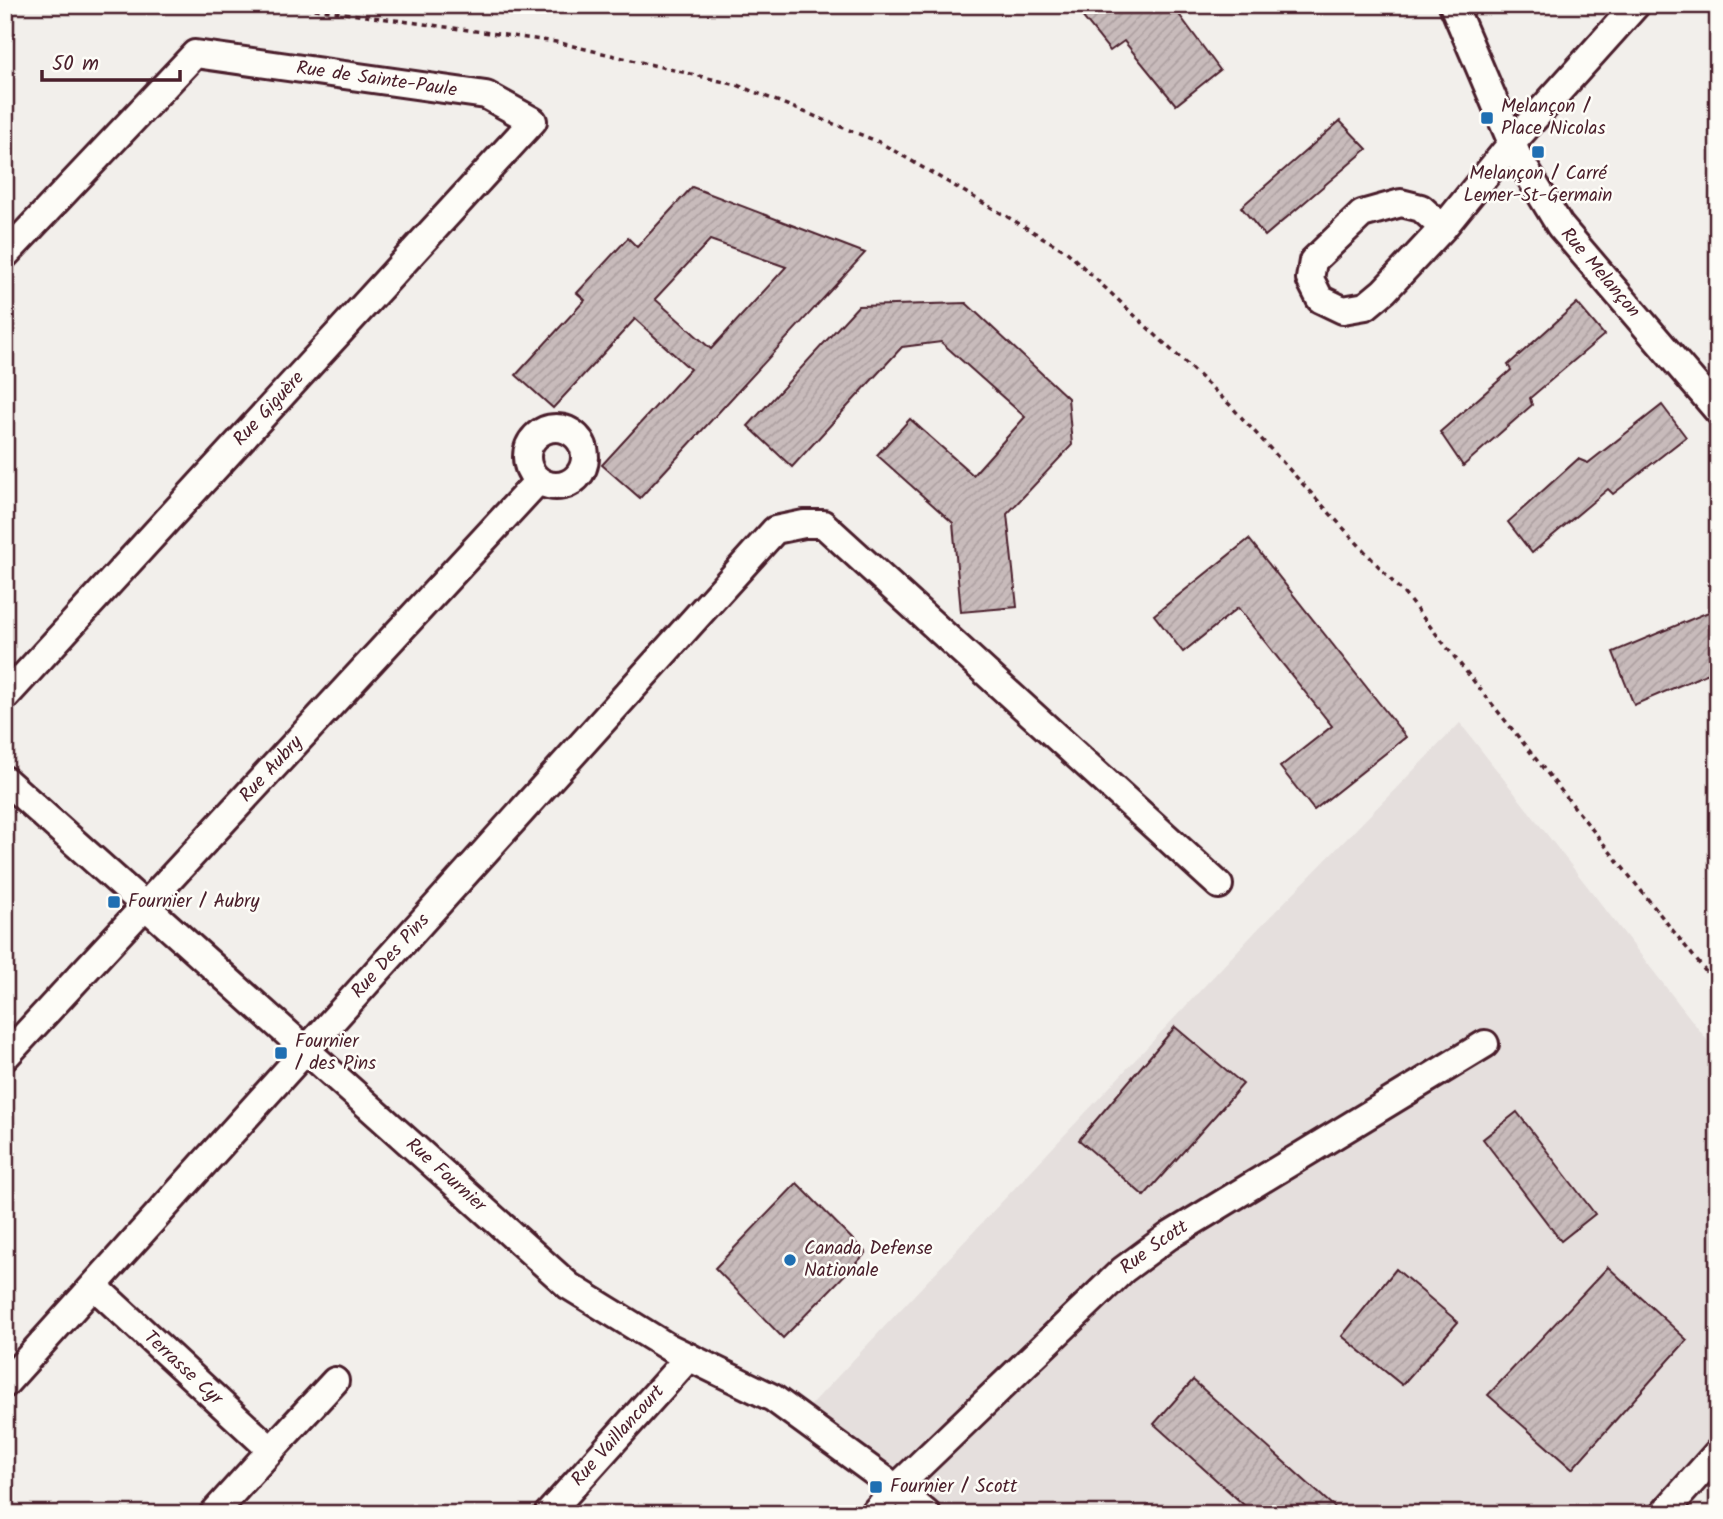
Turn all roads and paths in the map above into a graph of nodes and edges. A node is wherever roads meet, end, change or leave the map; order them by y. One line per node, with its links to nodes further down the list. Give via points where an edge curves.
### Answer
1 (285, 5): 15 (path, via 556,42 737,85 879,142 1066,251 1230,405 1405,595)
2 (1453, 5): 5 (street, Rue Melançon)
3 (1636, 5): 5 (street)
4 (533, 121): 7 (street, Rue de Sainte-Paule, via 486,95 195,54); 10 (street, Rue Giguère)
5 (1512, 143): 6 (street); 8 (street, Rue Melançon, via 1560,226)
6 (1443, 228): 6 (street, via 1366,306 1343,310 1320,299 1310,279 1313,261 1362,214 1401,203 1421,208)
7 (5, 255)
8 (1718, 411)
9 (538, 481): 13 (street, Rue Aubry)
10 (5, 697)
11 (5, 780): 13 (street, Rue Fournier)
12 (1219, 885): 18 (street, Rue Des Pins, via 823,524 804,524 775,530)
13 (145, 906): 18 (street, Rue Fournier); 19 (street, Rue Aubry)
14 (1718, 974): 15 (path)
15 (1710, 977): 16 (path)
16 (1718, 987)
17 (1485, 1044): 26 (street, Rue Scott, via 1169,1236 1123,1270)
18 (306, 1050): 20 (street, Rue Des Pins); 21 (street, Rue Fournier, via 569,1286)
19 (5, 1057)
20 (94, 1286): 23 (street, Rue Des Pins); 24 (street, Terrasse Cyr)
21 (689, 1357): 26 (street, Rue Fournier, via 773,1398); 28 (street, Rue Vaillancourt)
22 (335, 1381): 24 (street)
23 (5, 1384)
24 (271, 1450): 27 (street)
25 (1718, 1452): 31 (street)
26 (896, 1488): 29 (street, Rue Scott); 30 (street, Rue Fournier)
27 (213, 1514)
28 (548, 1514)
29 (873, 1514)
30 (927, 1514)
31 (1663, 1514)

